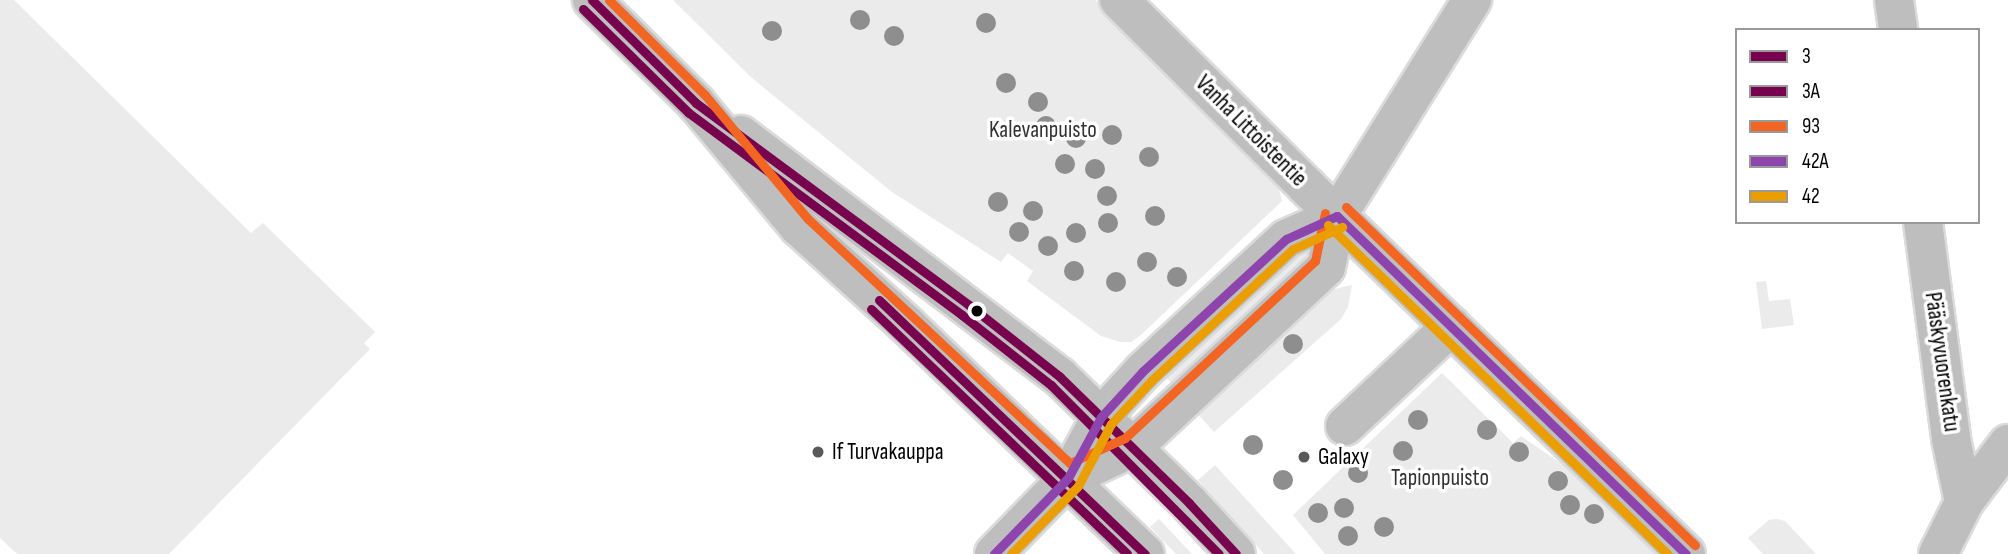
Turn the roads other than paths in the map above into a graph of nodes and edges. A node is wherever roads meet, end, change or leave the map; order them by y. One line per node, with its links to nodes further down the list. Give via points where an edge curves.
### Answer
1 (592, 0): 6 (street)
2 (1119, 0): 7 (street, Vanha Littoistentie)
3 (1472, 0): 7 (street)
4 (1894, 0): 5 (street)
5 (1898, 28)
6 (696, 103): 10 (street, via 1017,341); 14 (street, via 799,227)
7 (1337, 216): 9 (street, Vanha Littoistentie); 10 (street, via 1286,239); 13 (street, via 1326,268)
8 (1923, 224): 15 (street, Pääskyvuorenkatu, via 1951,439)
9 (1452, 326): 11 (street); 19 (street, Vanha Littoistentie)
10 (1101, 416): 13 (street); 14 (street)
11 (1345, 426)
12 (2008, 444): 15 (street)
13 (1132, 448): 14 (street); 18 (street)
14 (1068, 478): 16 (street); 17 (street)
15 (1964, 502): 20 (street)
16 (995, 554)
17 (1146, 554)
18 (1236, 554)
19 (1686, 554)
20 (1938, 554)

